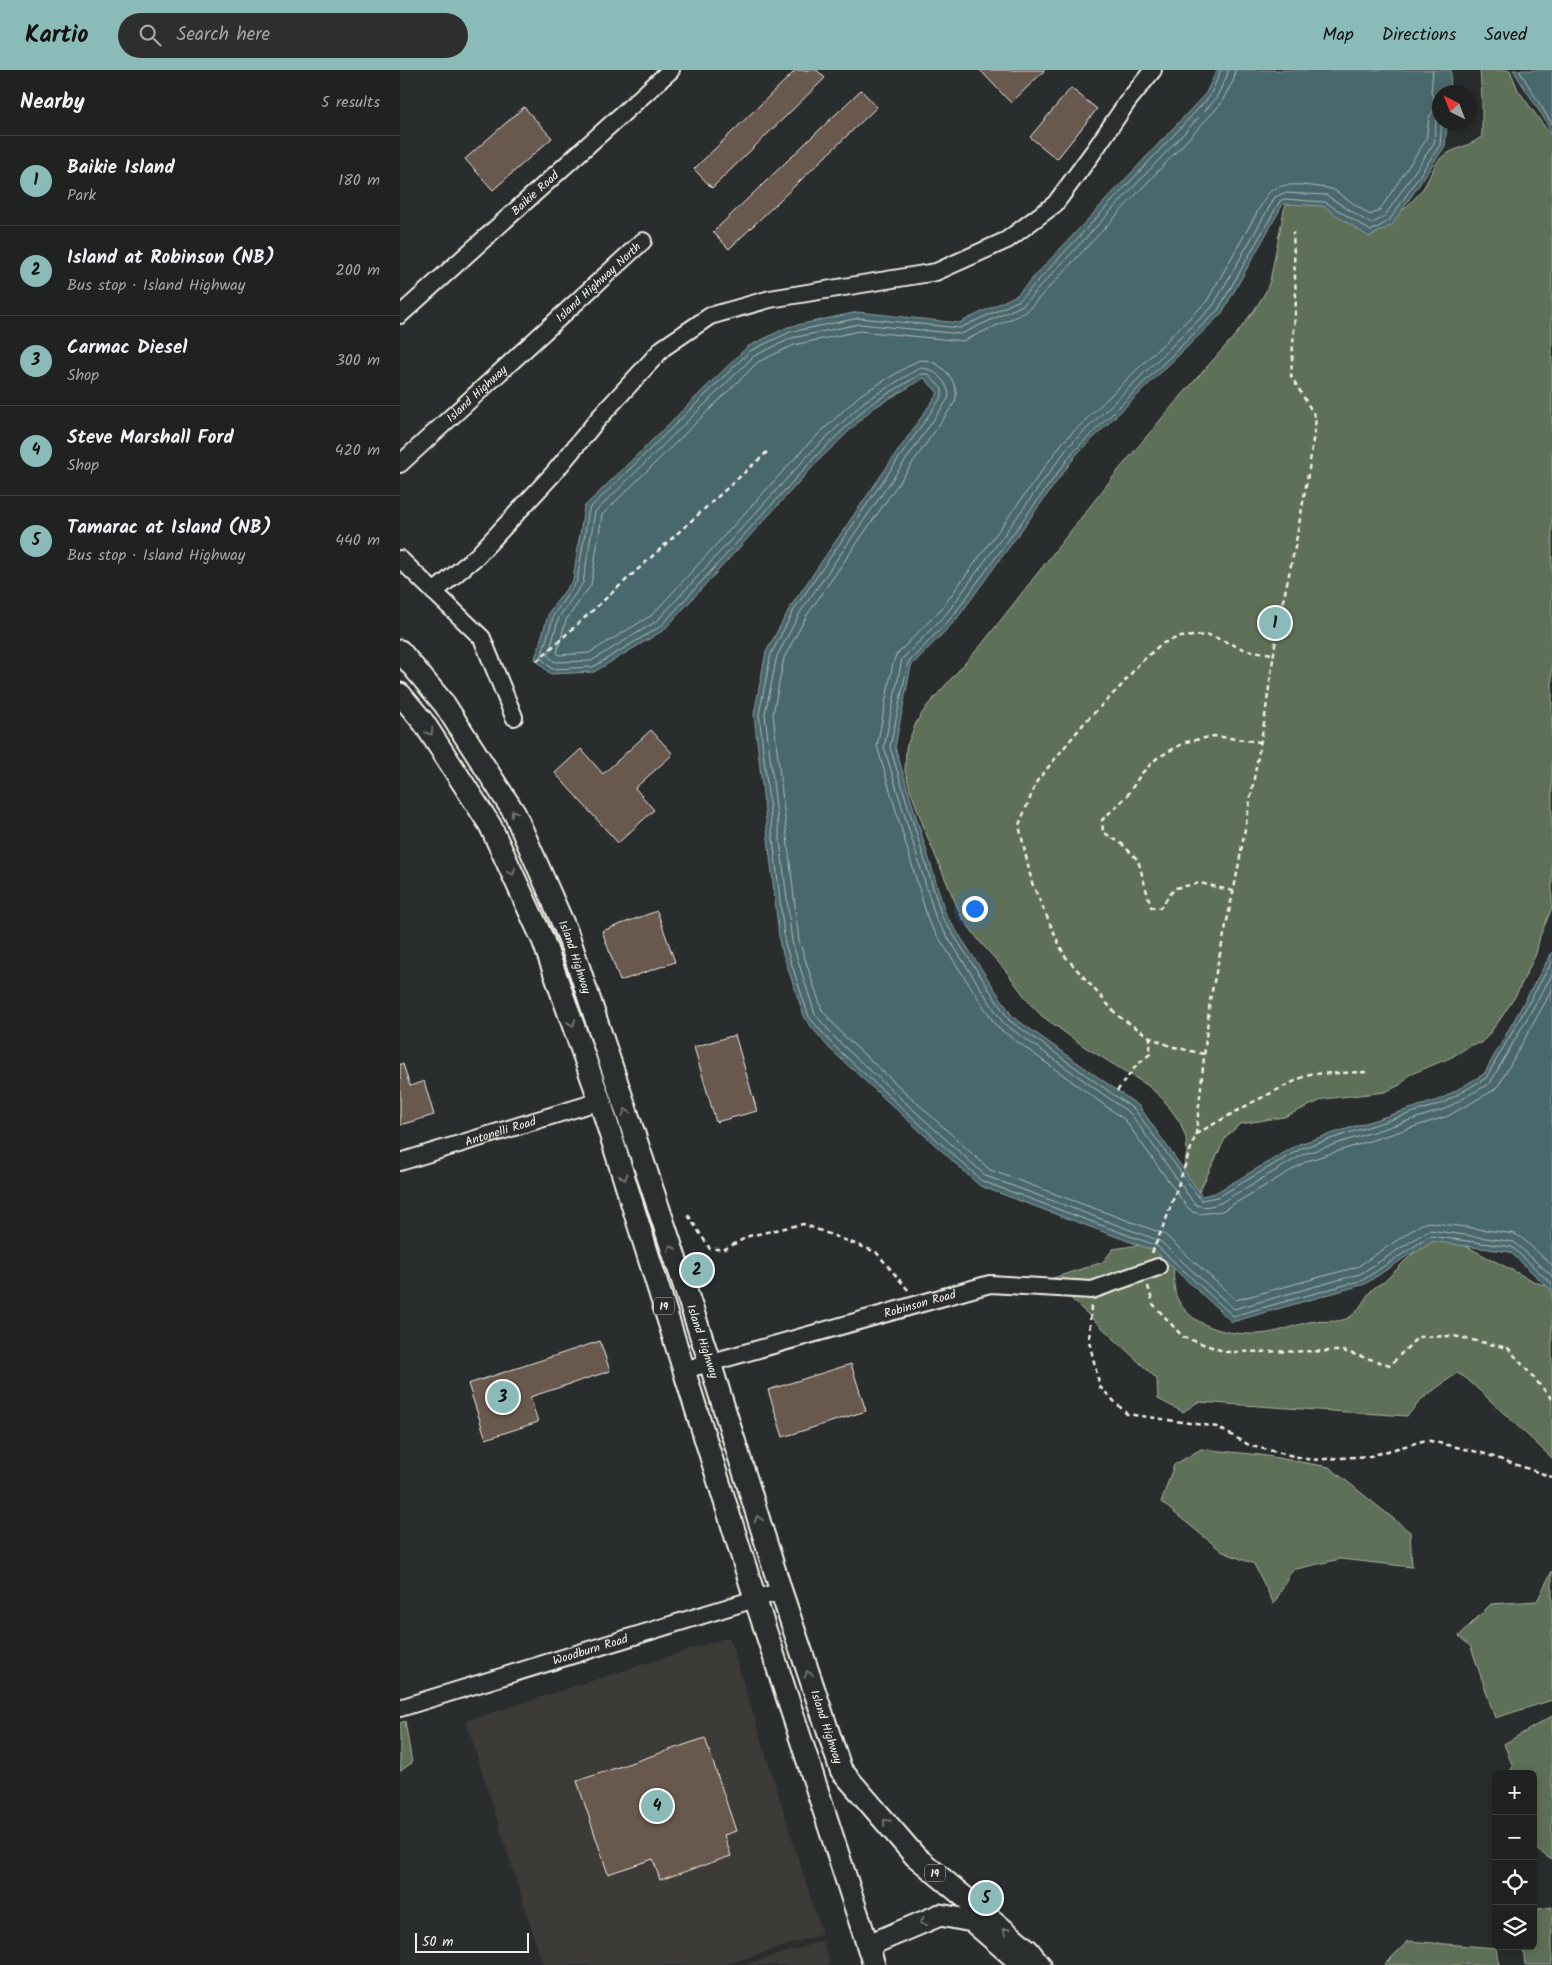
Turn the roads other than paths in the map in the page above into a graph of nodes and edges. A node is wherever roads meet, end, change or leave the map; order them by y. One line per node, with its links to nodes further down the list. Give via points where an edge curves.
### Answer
1 (671, 70): 4 (street, Baikie Road)
2 (1152, 70): 8 (street, via 1054,204 1007,240 936,272 770,299 710,316 663,348 477,556)
3 (643, 241): 5 (street, Island Highway North)
4 (400, 314)
5 (552, 324): 6 (street, Island Highway)
6 (400, 464)
7 (400, 559): 8 (street)
8 (434, 592): 11 (street, via 482,638)
9 (400, 651): 15 (main road, Island Highway / 19, one-way to 9, via 568,935 515,814 445,705)
10 (400, 694): 12 (main road, Island Highway / 19, one-way to 12, via 424,723 490,825 543,940)
11 (514, 717)
12 (600, 1100): 13 (street, Antonelli Road); 16 (main road, Island Highway / 19, one-way to 16)
13 (400, 1162)
14 (1151, 1269): 15 (street, Robinson Road, via 1092,1290 990,1284)
15 (710, 1363): 16 (street, Robinson Road); 17 (main road, Island Highway / 19, one-way to 15)
16 (684, 1370): 18 (main road, Island Highway / 19)
17 (781, 1591): 18 (street, Woodburn Road); 22 (main road, Island Highway / 19, one-way to 17, via 1028,1950 915,1856 840,1770)
18 (755, 1598): 19 (street, Woodburn Road); 20 (main road, Island Highway / 19)
19 (400, 1708)
20 (871, 1955): 21 (main road, one-way to 20, via 972,1921 940,1915)
21 (1023, 1965)
22 (1040, 1965)

